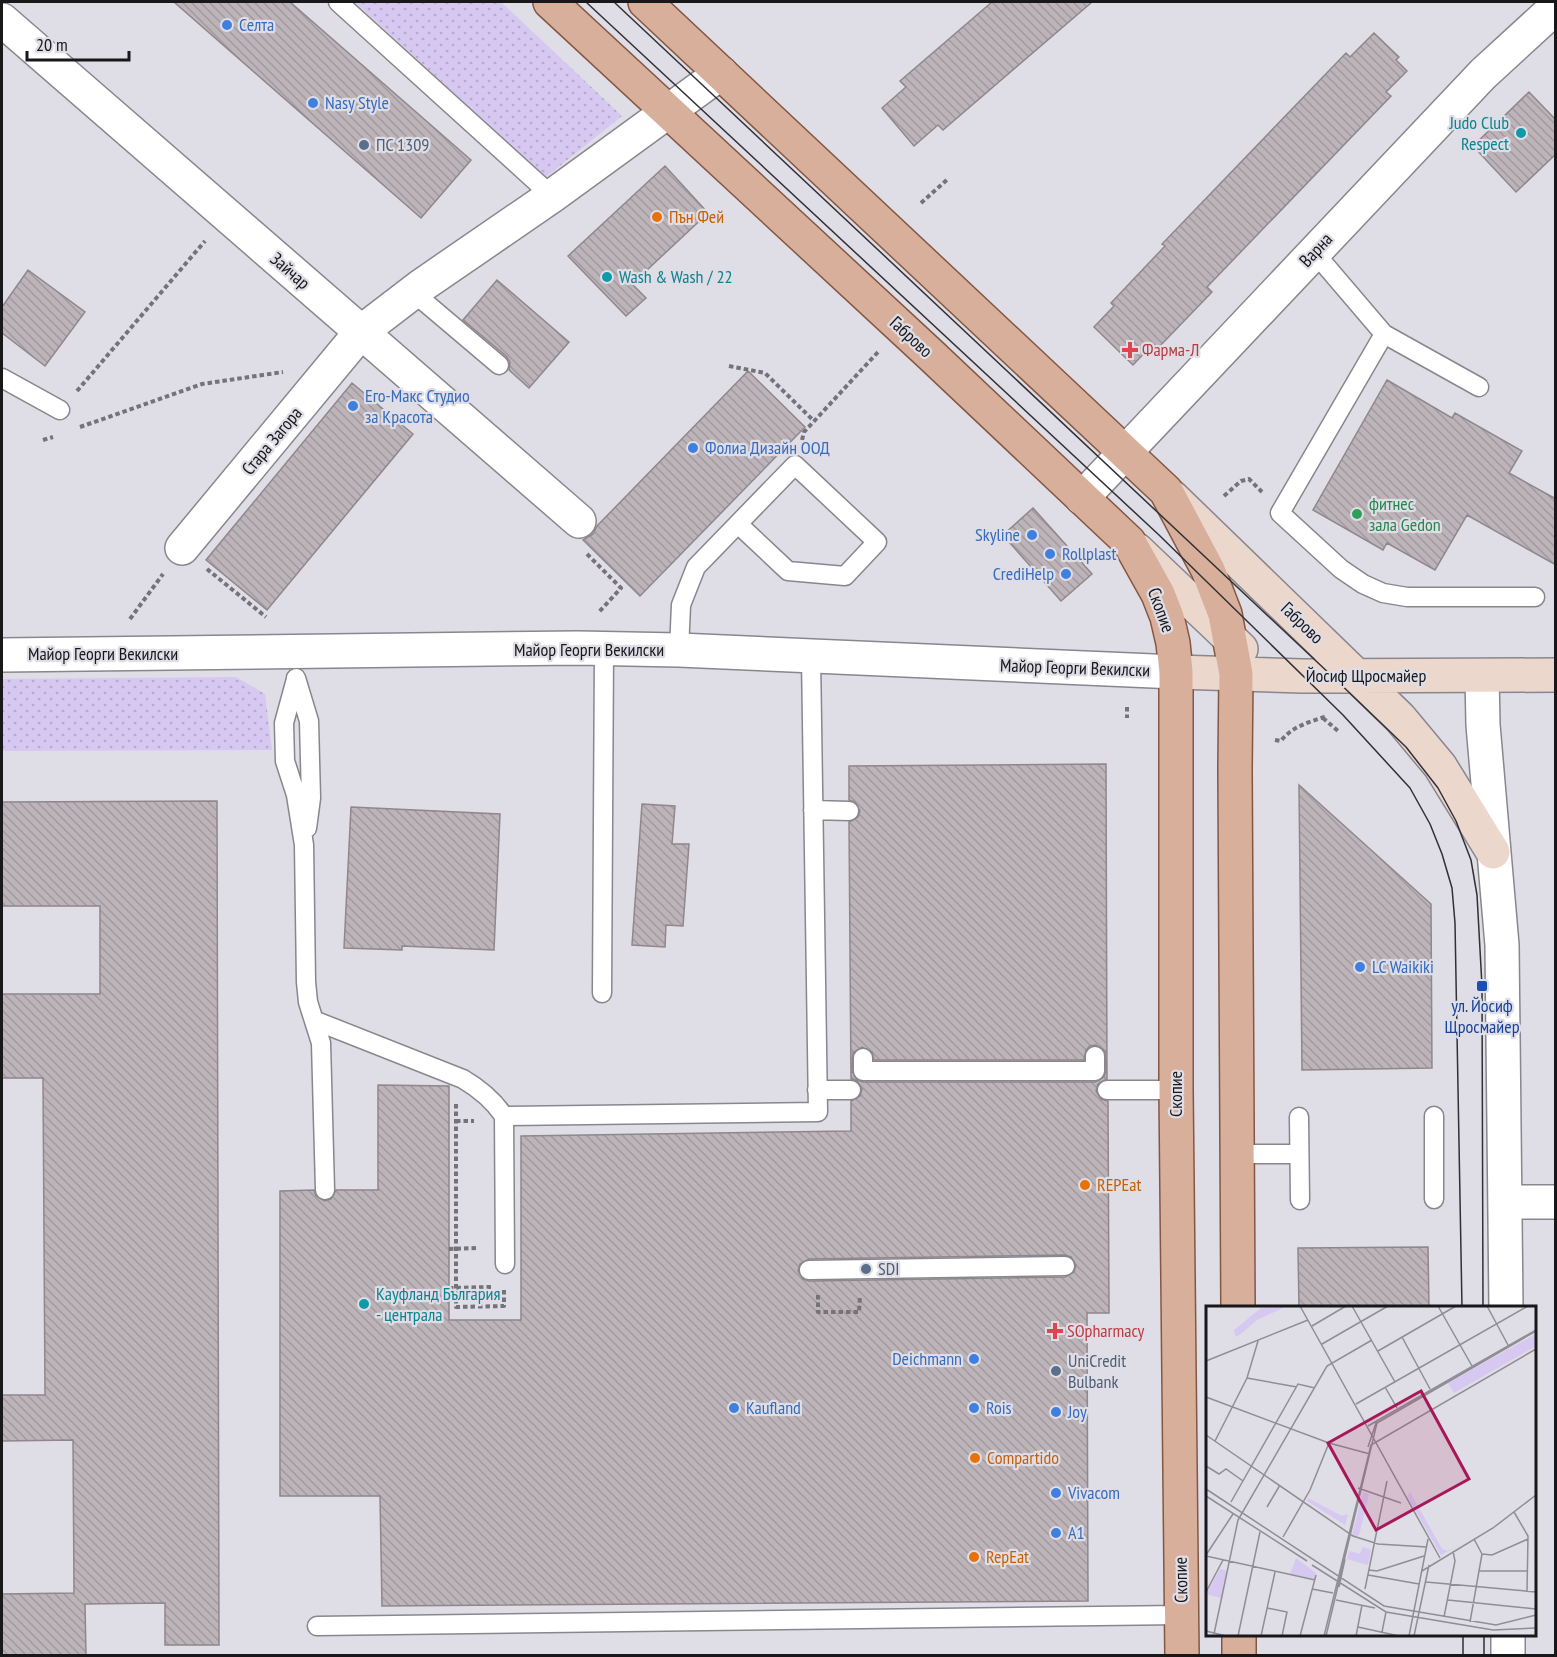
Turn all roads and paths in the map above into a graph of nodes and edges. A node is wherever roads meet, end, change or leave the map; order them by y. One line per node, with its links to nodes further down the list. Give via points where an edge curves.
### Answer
1 (338, 2): 9 (lane)
2 (550, 2): 7 (main road, Габрово)
3 (645, 2): 6 (main road, Габрово)
4 (1540, 10): 12 (street, Варна)
5 (2, 20): 11 (street, Зайчар)
6 (721, 73): 7 (street, Стара Загора); 27 (main road, Габрово)
7 (668, 110): 9 (street, Стара Загора); 31 (main road, Габрово)
8 (949, 178): 10 (path)
9 (552, 196): 13 (street, Стара Загора)
10 (921, 203)
11 (227, 216): 14 (street, Зайчар); 22 (path)
12 (1314, 252): 15 (lane); 27 (street, Варна)
13 (414, 293): 14 (street, Стара Загора); 18 (lane)
14 (361, 333): 17 (street, Стара Загора); 33 (street, Зайчар)
15 (1384, 334): 21 (lane); 32 (lane)
16 (884, 346): 23 (path)
17 (335, 365): 24 (path, via 202,384); 36 (street, Стара Загора)
18 (499, 365)
19 (729, 366): 23 (path, via 765,373)
20 (2, 378): 22 (lane)
21 (1479, 387)
22 (60, 410)
23 (814, 421): 28 (path, via 804,432)
24 (75, 429)
25 (53, 437): 26 (path)
26 (43, 440)
27 (1124, 452): 29 (main road, Габрово); 31 (street, Варна)
28 (795, 465): 34 (lane); 34 (lane, via 877,542 845,576 788,571)
29 (1166, 490): 39 (main road, via 1208,570); 50 (street, Габрово)
30 (1224, 496): 32 (path, via 1249,479)
31 (1082, 498): 35 (main road, Габрово)
32 (1280, 513): 37 (lane, via 1341,569 1383,593 1407,597)
33 (579, 521): 40 (path, via 575,542 621,588 578,636)
34 (738, 524): 41 (lane, via 696,567 681,605)
35 (1129, 542): 39 (street, Габрово); 46 (main road, Скопие, via 1167,616)
36 (182, 548): 38 (path); 42 (path)
37 (1534, 597)
38 (272, 623)
39 (1231, 639): 47 (main road); 48 (street, Габрово)
40 (591, 649): 41 (street, Майор Георги Векилски); 45 (street, Майор Георги Векилски); 59 (lane)
41 (679, 650): 44 (street, Майор Георги Векилски)
42 (105, 654): 43 (street, Майор Георги Векилски); 45 (street, Майор Георги Векилски)
43 (2, 655)
44 (811, 657): 46 (street, Майор Георги Векилски); 56 (lane)
45 (295, 665): 60 (lane, via 284,723 285,761 296,795 304,845 306,982 308,1002)
46 (1176, 672): 47 (street, Йосиф Щросмайер); 67 (main road, Скопие)
47 (1236, 674): 48 (street, Йосиф Щросмайер); 71 (main road)
48 (1269, 675): 50 (street, Йосиф Щросмайер)
49 (1556, 675): 51 (street, Йосиф Щросмайер)
50 (1357, 676): 51 (street, Йосиф Щросмайер); 58 (street, Габрово, via 1400,718 1440,766)
51 (1482, 676): 58 (street)
52 (1127, 707): 53 (path)
53 (1128, 718)
54 (1338, 731): 55 (path, via 1325,717 1287,733 1281,741)
55 (1275, 740)
56 (813, 810): 57 (lane); 64 (lane)
57 (849, 811)
58 (1493, 852): 76 (street, via 1502,945)
59 (602, 993)
60 (316, 1021): 63 (lane); 73 (lane, via 321,1043)
61 (1095, 1056): 62 (lane, via 1095,1071 863,1071)
62 (863, 1058)
63 (456, 1077): 68 (lane, via 487,1095); 81 (path)
64 (817, 1090): 65 (lane); 68 (lane, via 818,1112)
65 (851, 1090)
66 (1107, 1090): 67 (lane)
67 (1176, 1090): 89 (main road, Скопие)
68 (504, 1116): 78 (lane)
69 (1434, 1116): 74 (lane)
70 (1299, 1117): 72 (lane)
71 (1237, 1154): 72 (lane); 85 (main road)
72 (1299, 1154): 75 (lane)
73 (325, 1190)
74 (1434, 1199)
75 (1300, 1200)
76 (1505, 1202): 77 (street); 86 (street)
77 (1556, 1202)
78 (505, 1264)
79 (1065, 1266): 80 (lane)
80 (809, 1270)
81 (456, 1287): 82 (path); 83 (path); 84 (path, via 456,1307)
82 (492, 1287)
83 (449, 1288)
84 (504, 1306)
85 (1238, 1306)
86 (1506, 1306)
87 (818, 1312): 88 (path)
88 (852, 1312)
89 (1181, 1615): 90 (lane); 93 (main road, Скопие)
90 (317, 1626)
91 (1239, 1636): 94 (main road)
92 (1508, 1636): 95 (street)
93 (1182, 1656)
94 (1239, 1656)
95 (1508, 1656)

